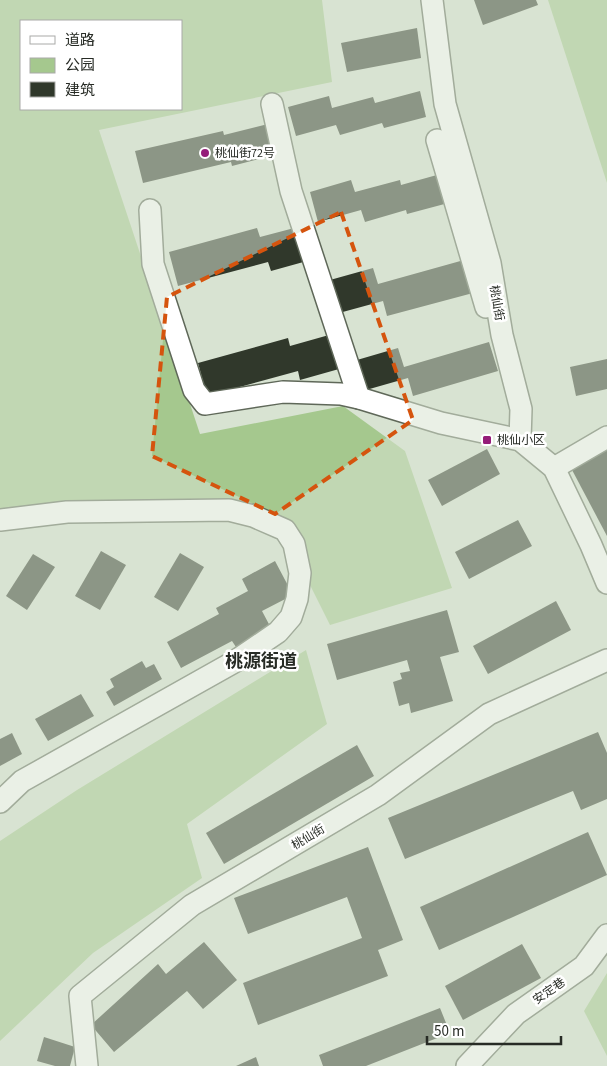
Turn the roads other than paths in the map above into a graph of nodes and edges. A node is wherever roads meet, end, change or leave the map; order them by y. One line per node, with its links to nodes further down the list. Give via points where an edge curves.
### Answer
1 (432, 0): 5 (street, 桃仙街, via 445,104 490,263)
2 (272, 104): 6 (street, via 291,191)
3 (437, 140): 5 (street, via 486,308)
4 (150, 210): 6 (street, via 153,264 194,390 206,404 283,392)
5 (502, 335): 8 (street, 桃仙街, via 521,408)
6 (359, 398): 8 (street, via 441,423)
7 (607, 437): 9 (street)
8 (520, 440): 9 (street)
9 (554, 468): 11 (street)
10 (0, 520): 13 (street, via 67,512 229,510 285,530 294,544 300,573 291,617 278,632 234,662 22,781)
11 (607, 584)
12 (607, 660): 15 (street, 桃仙街, via 489,714 378,795 192,905 80,996)
13 (0, 802)
14 (607, 935): 16 (street, 安定巷, via 584,966 516,1014)
15 (86, 1066)
16 (467, 1066)

